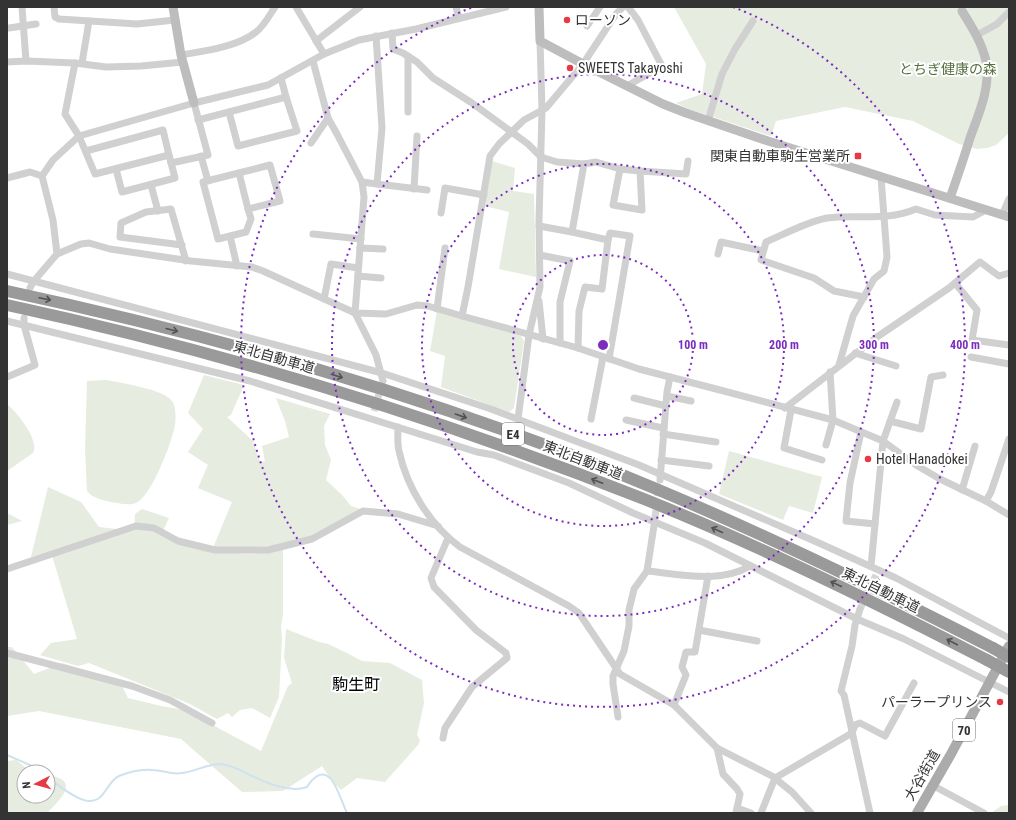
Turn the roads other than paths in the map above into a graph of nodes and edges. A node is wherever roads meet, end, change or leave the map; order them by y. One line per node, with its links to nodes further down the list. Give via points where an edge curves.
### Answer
1 (22, 7): 20 (street)
2 (54, 7): 17 (street, via 55,17 59,19)
3 (173, 7): 16 (street)
4 (275, 7): 30 (street, via 256,32 243,39)
5 (296, 7): 26 (street)
6 (360, 7): 26 (street)
7 (456, 7): 15 (street)
8 (506, 7): 15 (street)
9 (539, 7): 27 (street)
10 (600, 7): 21 (street)
11 (623, 7): 35 (street)
12 (628, 7): 37 (street, via 638,20 662,66)
13 (962, 11): 24 (street)
14 (1009, 12): 24 (street, via 997,24)
15 (459, 18): 23 (street)
16 (175, 20): 17 (street, via 137,24); 30 (street)
17 (89, 21): 34 (street)
18 (753, 21): 45 (street, via 722,74)
19 (36, 24): 20 (street)
20 (24, 26): 22 (street); 31 (street)
21 (588, 26)
22 (9, 28)
23 (392, 33): 25 (street); 29 (street, via 393,49)
24 (977, 35): 71 (street, via 986,60 987,85)
25 (376, 36): 28 (street); 66 (street, via 382,128)
26 (316, 41): 28 (street)
27 (540, 41): 35 (street); 40 (street)
28 (324, 54): 32 (street)
29 (408, 56): 42 (street); 46 (street, via 434,78)
30 (182, 58): 34 (street, via 141,66 106,67); 39 (street)
31 (26, 61): 33 (street); 34 (street)
32 (313, 61): 36 (street); 43 (street)
33 (7, 62)
34 (78, 63): 47 (street, via 65,114)
35 (583, 64): 37 (street); 40 (street)
36 (281, 78): 38 (street); 39 (street, via 268,86)
37 (627, 86): 45 (street, via 663,104)
38 (286, 97): 41 (street); 41 (street, via 297,131 238,146)
39 (194, 104): 44 (street); 47 (street)
40 (542, 110): 46 (street, via 524,120); 53 (street)
41 (229, 112): 44 (street)
42 (408, 112)
43 (328, 118): 49 (street); 65 (street)
44 (198, 120): 52 (street, via 208,155)
45 (708, 121): 62 (street)
46 (511, 132): 53 (street); 70 (street, via 490,156)
47 (79, 136): 50 (street); 61 (street, via 53,160)
48 (417, 136): 68 (street)
49 (311, 143)
50 (86, 151): 51 (street, via 163,130); 57 (street, via 95,174)
51 (169, 155): 55 (street); 57 (street)
52 (201, 156): 55 (street); 64 (street)
53 (541, 157): 56 (street, via 557,162); 79 (street)
54 (688, 162): 59 (street, via 686,174)
55 (171, 163): 67 (street, via 175,178)
56 (584, 164): 58 (street, via 596,162); 80 (street)
57 (116, 168): 67 (street, via 122,192)
58 (620, 169): 59 (street); 59 (street, via 613,205 642,210)
59 (640, 171)
60 (239, 173): 64 (street); 73 (street); 73 (street, via 270,164 280,201)
61 (42, 176): 63 (street, via 30,172); 90 (street, via 53,220)
62 (881, 177): 71 (street); 78 (street)
63 (7, 178)
64 (208, 181): 82 (street, via 203,182 218,239)
65 (362, 182): 66 (street); 83 (street, via 364,197)
66 (377, 184): 68 (street)
67 (151, 185): 75 (street)
68 (414, 189): 69 (street)
69 (427, 190)
70 (484, 195): 76 (street, via 445,188); 108 (street)
71 (950, 198): 74 (street)
72 (1009, 199): 77 (street)
73 (248, 209): 82 (street, via 251,219 246,232)
74 (986, 210): 77 (street); 78 (street, via 973,217 935,216 916,209)
75 (158, 211): 85 (street, via 172,209); 85 (street, via 146,212 121,223 120,238)
76 (441, 213)
77 (1006, 216)
78 (883, 217): 89 (street, via 817,220 766,242); 103 (street, via 887,257 884,271 874,279)
79 (539, 226): 80 (street); 92 (street)
80 (572, 232): 84 (street)
81 (313, 234): 83 (street)
82 (230, 236): 94 (street)
83 (361, 239): 86 (street)
84 (608, 240): 115 (street, via 602,288 585,287 579,310); 118 (street, via 610,232 630,236)
85 (182, 245): 93 (street)
86 (360, 248): 88 (street); 95 (street)
87 (445, 248): 106 (street)
88 (383, 249)
89 (763, 251): 91 (street, via 721,242); 103 (street, via 761,260 814,278 834,291)
90 (57, 254): 93 (street, via 89,243 110,249); 100 (street)
91 (718, 254)
92 (540, 255): 102 (street); 113 (street, via 570,261 560,302)
93 (186, 261): 94 (street)
94 (237, 266): 104 (street, via 263,271)
95 (358, 272): 98 (street); 104 (street, via 330,264); 107 (street)
96 (1009, 273): 99 (street, via 999,276 980,262)
97 (7, 274): 100 (street)
98 (381, 278)
99 (955, 283): 114 (street, via 977,310 972,340); 116 (street)
100 (32, 285): 123 (street)
101 (7, 291): 170 (highway, 東北自動車道 / E4, one-way to 170, bridge, via 215,341 386,391 482,423 725,518 842,572)
102 (539, 294): 111 (street); 112 (street)
103 (864, 297): 120 (street, via 853,316)
104 (324, 299): 107 (street)
105 (7, 305): 172 (highway, 東北自動車道 / E4, one-way to 105, bridge, via 789,562 647,500 485,439 310,382 219,356)
106 (437, 308): 107 (street, via 417,305 386,314); 108 (street)
107 (355, 313): 123 (street)
108 (462, 316): 111 (street)
109 (7, 321): 110 (street)
110 (24, 322): 125 (street, via 35,365); 139 (street, via 373,415)
111 (529, 335): 112 (street); 134 (street)
112 (543, 339): 113 (street)
113 (560, 343): 115 (street)
114 (1009, 345)
115 (578, 348): 118 (street)
116 (855, 353): 120 (street); 121 (street)
117 (971, 357): 119 (street)
118 (606, 358): 126 (street, via 638,370); 135 (street)
119 (1009, 364)
120 (839, 365): 122 (street)
121 (896, 366)
122 (830, 372): 133 (street); 137 (street)
123 (382, 373): 127 (street); 134 (street)
124 (943, 376): 138 (street, via 931,377 921,429)
125 (7, 377)
126 (670, 377): 128 (street); 133 (street)
127 (383, 381)
128 (666, 396): 130 (street); 132 (street)
129 (634, 398): 132 (street)
130 (691, 401)
131 (897, 402): 138 (street)
132 (666, 406): 140 (street)
133 (788, 409): 137 (street); 148 (street, via 784,448)
134 (518, 419): 150 (street)
135 (591, 419)
136 (626, 420): 140 (street)
137 (833, 420): 141 (street); 145 (street)
138 (890, 421): 143 (street)
139 (398, 426): 154 (street, via 477,452 494,455); 156 (street, via 398,450 403,466 416,497)
140 (663, 431): 144 (street); 147 (street)
141 (861, 432): 143 (street); 155 (street, via 850,483 846,520)
142 (1009, 439): 152 (street, via 992,492)
143 (883, 441): 151 (street, via 916,465); 155 (street)
144 (716, 442)
145 (826, 445)
146 (975, 446): 151 (street)
147 (661, 460): 149 (street); 150 (street)
148 (822, 460)
149 (709, 466)
150 (660, 477): 160 (street)
151 (962, 490): 152 (street)
152 (986, 501): 153 (street)
153 (1009, 515)
154 (655, 519): 158 (street); 161 (street)
155 (875, 524): 160 (street)
156 (438, 526): 157 (street); 159 (street, via 398,514 363,511 312,539 268,550 215,550 178,541 154,528 136,526)
157 (448, 538): 171 (street, via 578,613); 180 (street, via 431,578 434,587 476,630 506,653 508,658 472,687 445,728)
158 (750, 566): 162 (street, via 725,575); 164 (street)
159 (7, 569)
160 (875, 570): 166 (street, via 896,578)
161 (647, 571): 162 (street); 171 (street, via 634,589 624,651)
162 (708, 576): 165 (street)
163 (860, 609): 164 (street)
164 (857, 619): 173 (street, via 904,639); 179 (street, via 840,691 844,695)
165 (699, 630): 167 (street); 176 (street, via 695,652 686,652 682,666 686,675)
166 (1009, 638)
167 (757, 641)
168 (1009, 646): 173 (main road, 大谷街道 / 70)
169 (7, 653): 178 (street, via 132,686 170,700)
170 (1009, 657)
171 (616, 670): 176 (street); 177 (street, via 613,684)
172 (1009, 672)
173 (990, 682): 175 (street); 183 (main road, 大谷街道 / 70)
174 (914, 683): 179 (street, via 885,736 860,723 854,725)
175 (1009, 692)
176 (674, 704): 181 (street)
177 (618, 717)
178 (212, 723)
179 (852, 733): 182 (street); 188 (street)
180 (443, 738)
181 (717, 748): 182 (street); 184 (street, via 724,774 740,794)
182 (775, 778): 186 (street); 187 (street)
183 (932, 785): 189 (main road, 大谷街道 / 70); 190 (street)
184 (736, 810): 185 (street)
185 (751, 813)
186 (761, 813)
187 (811, 813)
188 (870, 813)
189 (917, 813)
190 (984, 813)

